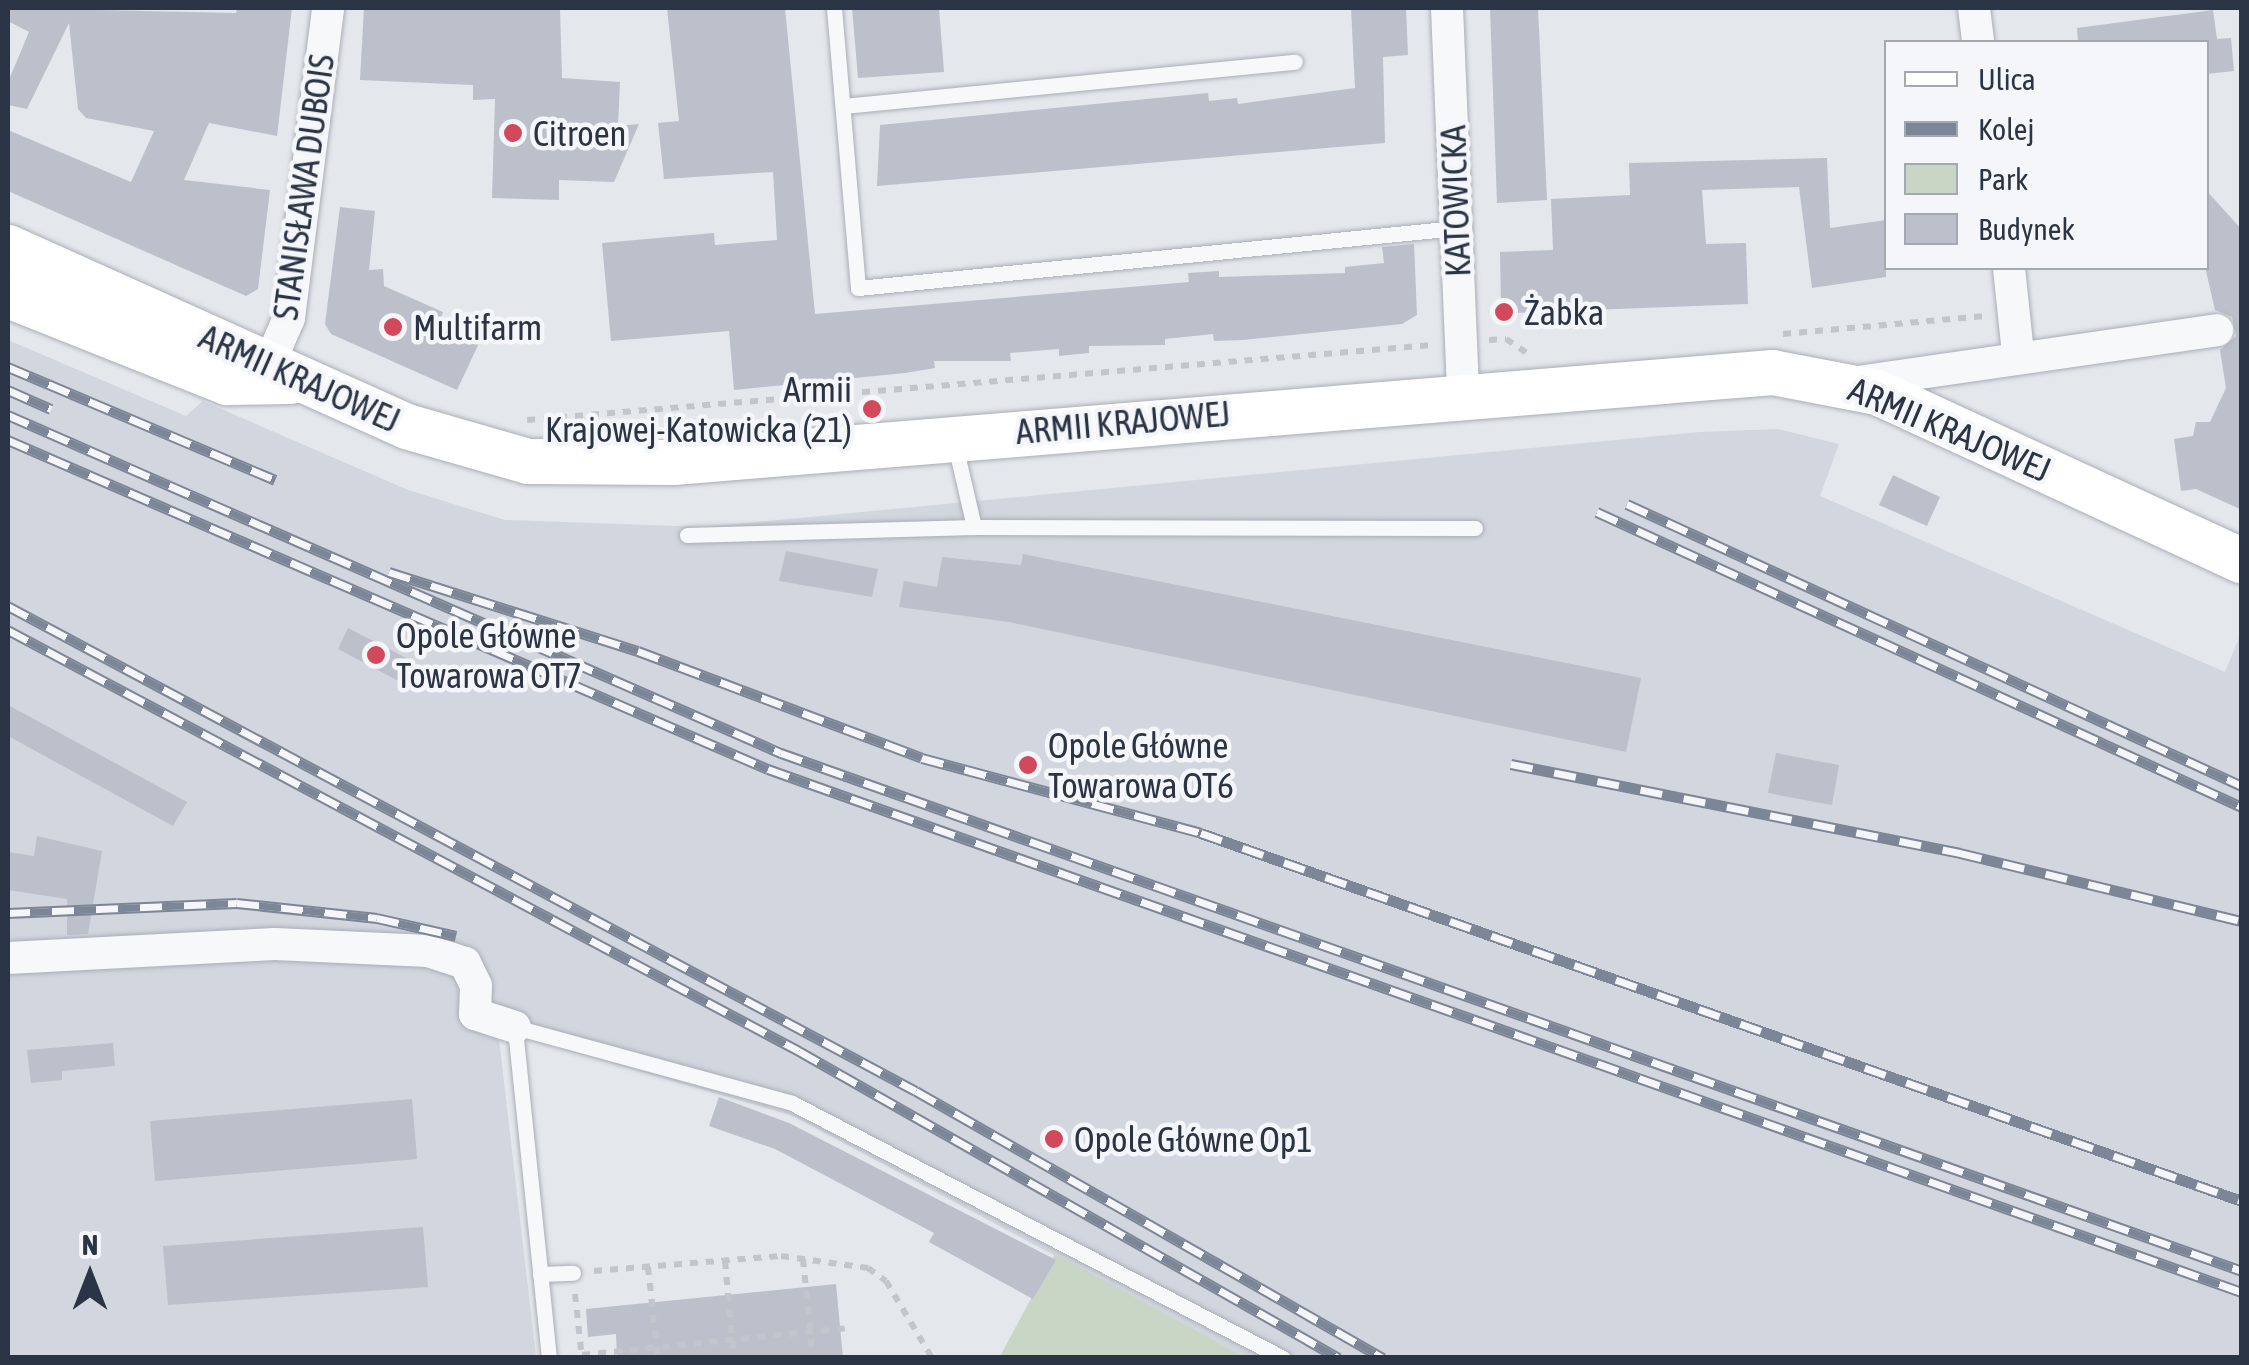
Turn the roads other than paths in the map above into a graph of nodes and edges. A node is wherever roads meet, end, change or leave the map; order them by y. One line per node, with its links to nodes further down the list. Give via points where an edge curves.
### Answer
1 (328, 8): 14 (street, STANISŁAWA DUBOIS)
2 (834, 8): 7 (lane)
3 (1448, 8): 8 (street, KATOWICKA)
4 (1974, 8): 5 (street)
5 (1978, 40)
6 (1295, 62): 7 (lane)
7 (842, 106): 8 (lane, via 858,288)
8 (1456, 228): 16 (street, KATOWICKA)
9 (8, 246): 14 (street, ARMII KRAJOWEJ)
10 (2009, 270): 13 (street)
11 (8, 295): 14 (street, via 227,382)
12 (2218, 330): 13 (street)
13 (2018, 354): 15 (street)
14 (288, 372): 17 (street, ARMII KRAJOWEJ, via 406,426 528,461 673,462)
15 (1851, 383): 16 (street, ARMII KRAJOWEJ, via 1733,372); 21 (street, ARMII KRAJOWEJ)
16 (1462, 395): 17 (street, ARMII KRAJOWEJ)
17 (953, 436): 18 (lane)
18 (974, 527): 19 (lane); 20 (lane)
19 (1475, 528)
20 (687, 535)
21 (2242, 562)
22 (8, 958): 23 (street, via 276,944 428,951 465,963 476,986 475,1014)
23 (515, 1027): 25 (lane); 27 (lane, via 792,1103)
24 (573, 1273): 25 (lane)
25 (540, 1274): 26 (lane)
26 (548, 1358)
27 (1283, 1358)

